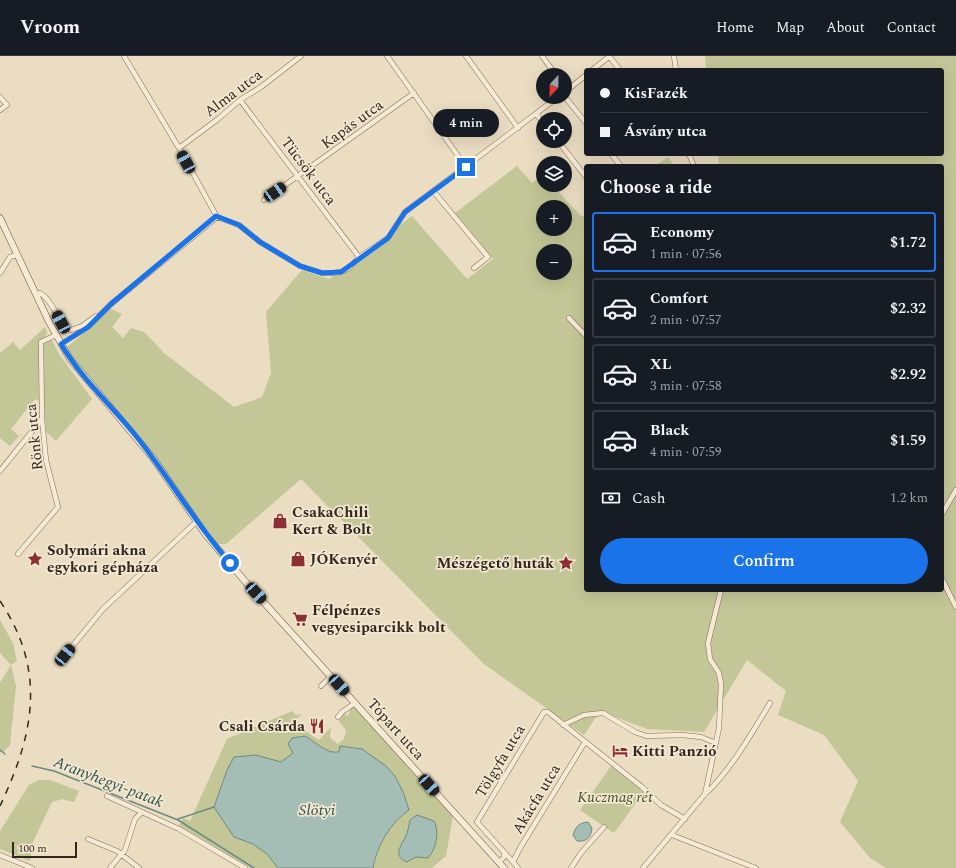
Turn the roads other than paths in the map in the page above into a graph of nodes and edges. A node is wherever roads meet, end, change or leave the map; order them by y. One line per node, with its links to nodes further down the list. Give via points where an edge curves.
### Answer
1 (124, 56): 24 (street)
2 (301, 56): 16 (street, Alma utca)
3 (387, 56): 14 (street)
4 (466, 56): 23 (street)
5 (542, 56): 8 (street)
6 (674, 56): 11 (street)
7 (607, 57): 9 (street); 10 (street)
8 (551, 68)
9 (594, 68)
10 (618, 68)
11 (676, 68)
12 (584, 76): 13 (street)
13 (572, 86)
14 (414, 94): 28 (street); 30 (street, Kapás utca)
15 (0, 97): 19 (street, via 7,105)
16 (240, 100): 24 (street, Alma utca); 30 (street, Tücsök utca)
17 (549, 104): 20 (street)
18 (571, 104): 22 (street)
19 (0, 110)
20 (539, 112)
21 (536, 114): 23 (street)
22 (584, 120)
23 (518, 128): 28 (street)
24 (179, 148): 33 (street)
25 (563, 148): 29 (street)
26 (613, 156): 27 (street)
27 (619, 164)
28 (466, 167): 31 (street)
29 (584, 174)
30 (298, 177): 32 (street, Kapás utca); 36 (street, Tücsök utca)
31 (434, 192): 36 (street, via 405,212 388,238); 37 (street, via 488,257)
32 (264, 200)
33 (216, 216): 36 (street, via 239,225 260,242 300,266 322,273 341,272); 40 (street)
34 (0, 218): 35 (main road, Tópart utca)
35 (17, 255): 38 (street, via 10,257); 39 (main road, Tópart utca)
36 (359, 258)
37 (474, 268)
38 (0, 273)
39 (36, 295): 40 (street, via 40,293 47,297 61,322 71,330); 43 (main road, Tópart utca)
40 (98, 316): 44 (street, via 82,332)
41 (569, 318): 42 (street)
42 (584, 334)
43 (56, 335): 44 (main road, Tópart utca); 45 (street, Rönk utca, via 42,342)
44 (61, 344): 49 (main road, Tópart utca, via 76,366 153,458)
45 (42, 419): 46 (street); 50 (street, Rönk utca, via 46,460 58,507)
46 (0, 471)
47 (956, 490): 48 (street)
48 (944, 511)
49 (196, 522): 54 (street, via 103,609); 55 (main road, Tópart utca)
50 (18, 554)
51 (944, 583): 53 (street)
52 (721, 592): 62 (street, via 708,643 710,659 719,673 721,684)
53 (956, 607)
54 (65, 655)
55 (331, 676): 56 (street); 57 (main road, Tópart utca)
56 (321, 686)
57 (355, 703): 59 (street); 73 (main road, Tópart utca)
58 (770, 703): 63 (street, via 718,780)
59 (338, 717)
60 (563, 725): 61 (street); 62 (street, via 584,715 603,713 646,736 682,735 701,737); 70 (street, Tölgyfa utca, via 548,712 544,712 477,822)
61 (585, 742): 66 (street, via 661,805); 74 (street, Akácfa utca)
62 (716, 743): 63 (street)
63 (705, 794): 66 (street)
64 (108, 796): 65 (street, via 135,808)
65 (140, 813): 71 (street, via 135,819 125,850); 78 (street, via 179,829)
66 (685, 819): 68 (street)
67 (604, 827): 81 (street)
68 (672, 835): 82 (street); 83 (street)
69 (88, 839): 71 (street)
70 (504, 852): 73 (street, via 504,857); 74 (street)
71 (120, 854): 76 (street); 77 (street)
72 (0, 855): 75 (street)
73 (499, 862): 79 (main road, Tópart utca)
74 (513, 862): 80 (street)
75 (31, 868)
76 (110, 868)
77 (139, 868)
78 (245, 868)
79 (504, 868)
80 (518, 868)
81 (571, 868)
82 (642, 868)
83 (756, 868)

